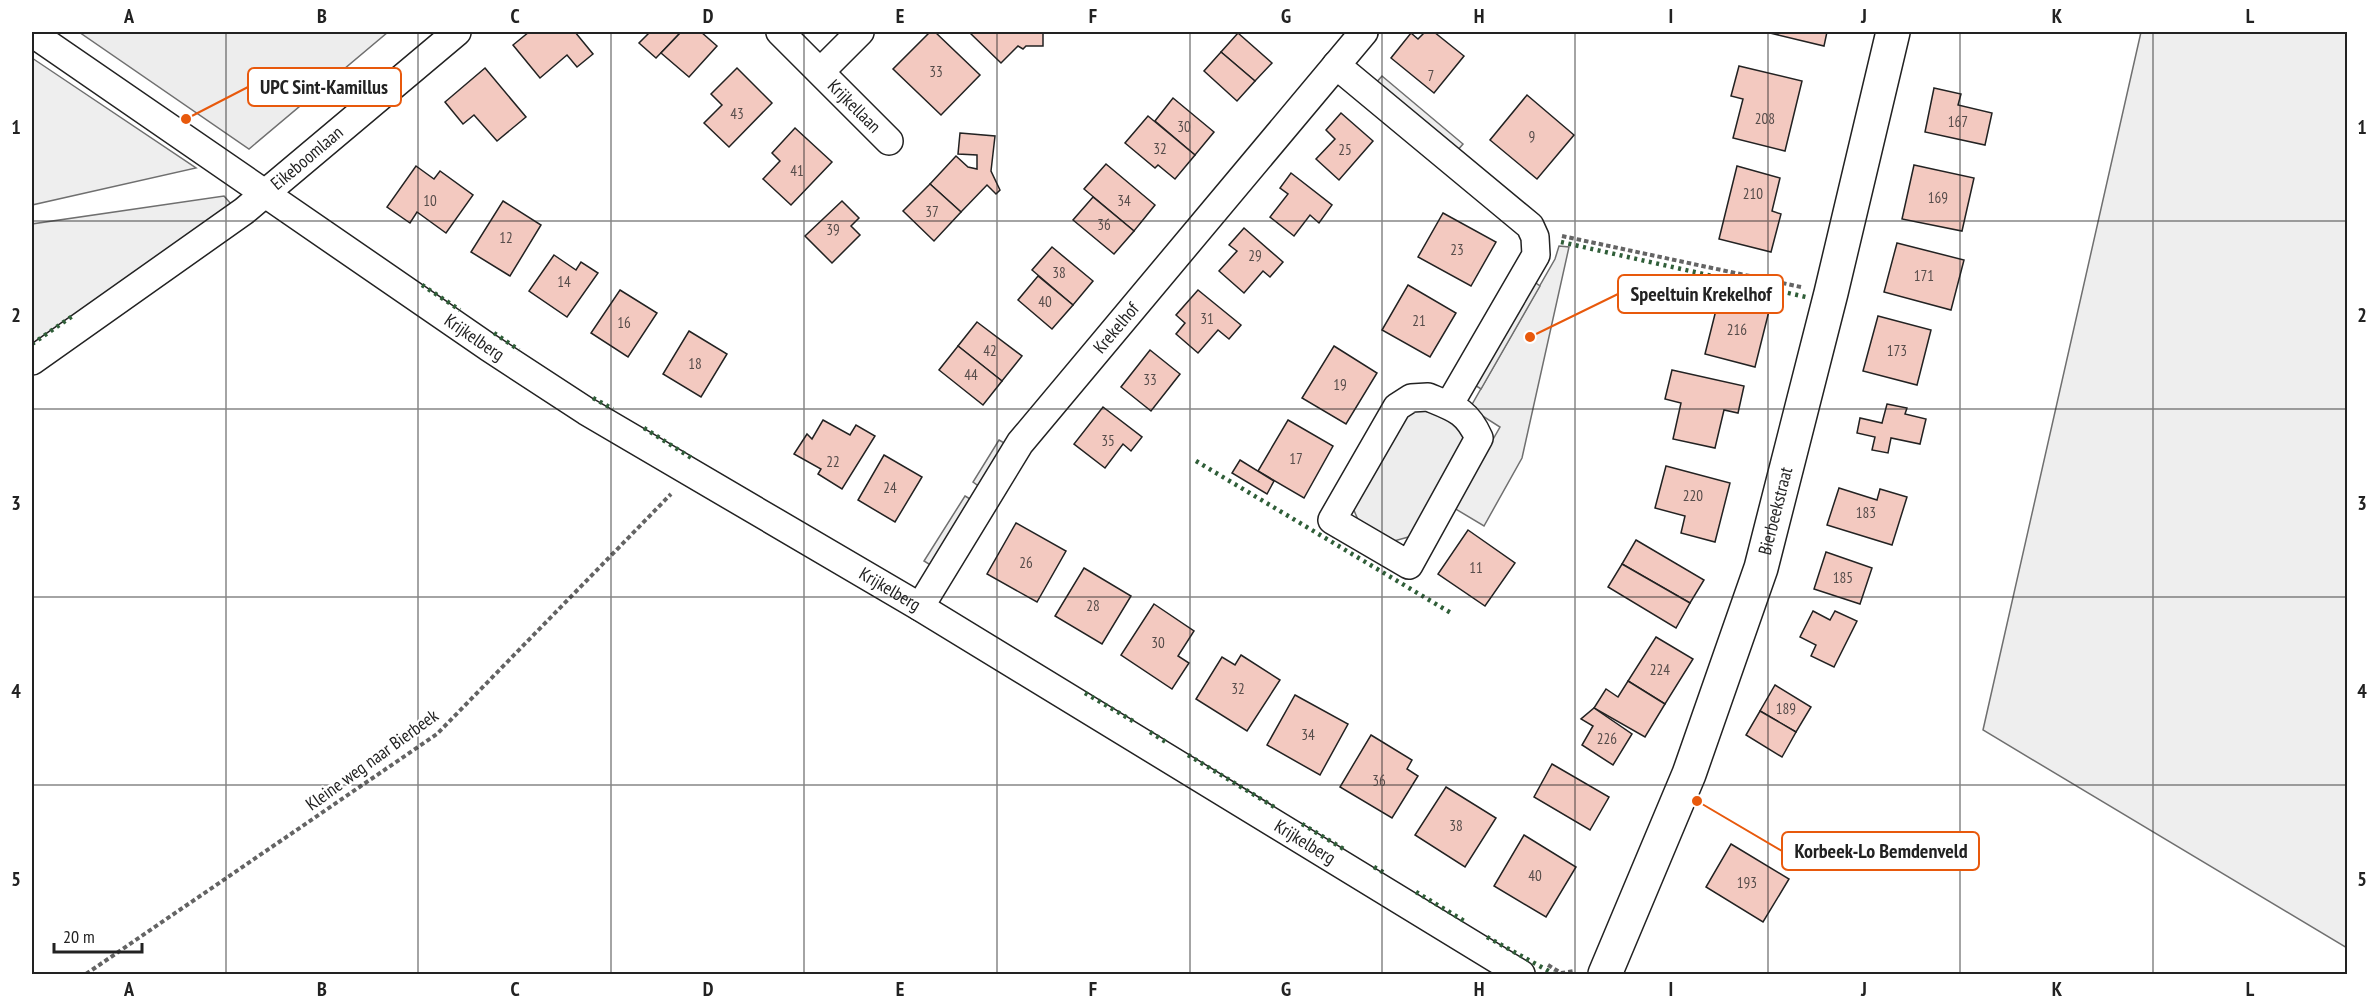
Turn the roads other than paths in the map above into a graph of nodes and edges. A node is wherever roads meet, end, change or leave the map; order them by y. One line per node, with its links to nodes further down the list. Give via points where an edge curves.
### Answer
1 (457, 32): 10 (street, Eikeboomlaan)
2 (780, 32): 8 (street, Krijkellaan)
3 (860, 32): 8 (street, Krijkellaan)
4 (1364, 32): 7 (street, Krekelhof)
5 (1893, 32): 15 (street, Bierbeekstraat, via 1761,568 1689,774)
6 (32, 33): 10 (street, Krijkelberg)
7 (1336, 65): 12 (street, via 1530,226 1535,237 1536,255); 13 (street, Krekelhof, via 1020,443)
8 (821, 71): 9 (street, Krijkellaan)
9 (889, 141)
10 (266, 192): 11 (street); 13 (street, Krijkelberg, via 586,411)
11 (32, 361)
12 (1449, 405): 12 (street, via 1428,397 1411,398 1397,407 1332,520 1409,565 1479,438 1471,420)
13 (920, 607): 14 (street, Krijkelberg)
14 (1521, 975)
15 (1605, 975)

